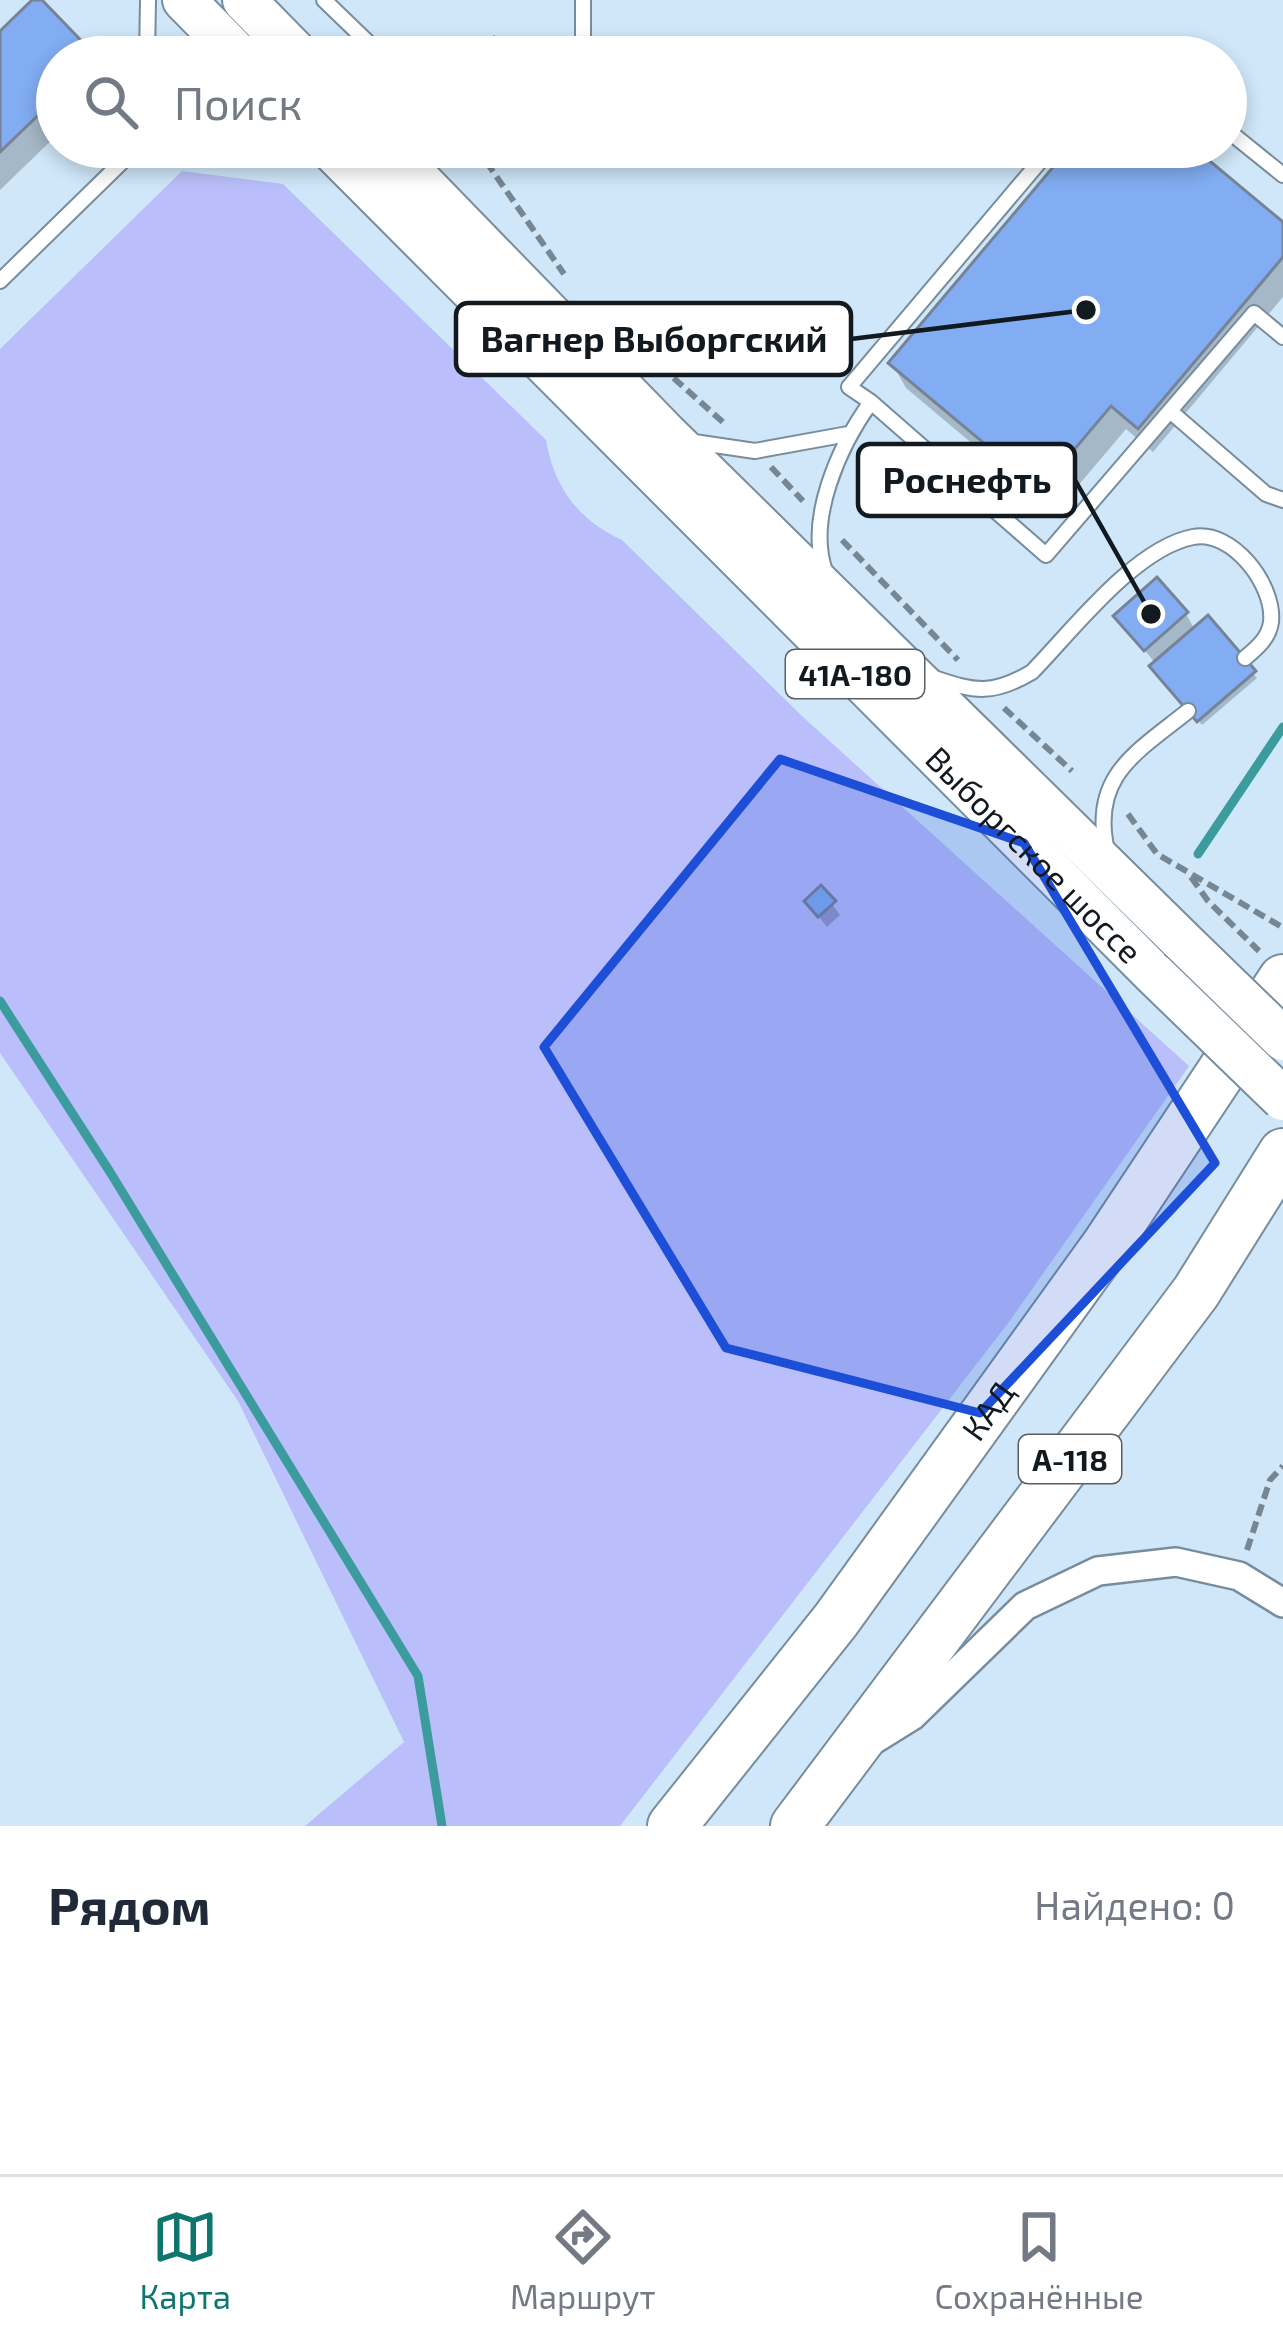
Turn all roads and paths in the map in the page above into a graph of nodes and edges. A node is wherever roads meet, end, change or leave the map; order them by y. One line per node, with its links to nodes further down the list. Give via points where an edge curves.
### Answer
1 (148, 0): 6 (lane)
2 (184, 0): 7 (main road)
3 (244, 0): 8 (main road)
4 (583, 0): 10 (lane)
5 (328, 1): 9 (lane)
6 (147, 36)
7 (219, 36)
8 (279, 36)
9 (362, 36)
10 (583, 36)
11 (1247, 146): 16 (lane)
12 (113, 168): 17 (lane)
13 (350, 168): 34 (main road, Выборгское шоссе / 41А-180, bridge)
14 (408, 168): 21 (main road, Выборгское шоссе / 41А-180)
15 (1034, 168): 19 (lane, via 849,387)
16 (1283, 175)
17 (0, 281)
18 (1283, 338): 20 (lane, via 1254,313)
19 (872, 402): 20 (lane, via 1046,555); 22 (lane)
20 (1169, 411): 23 (lane)
21 (665, 433): 22 (lane, via 755,451); 24 (main road, Выборгское шоссе / 41А-180)
22 (848, 434): 24 (lane, via 822,519 821,560)
23 (1283, 500)
24 (837, 601): 26 (main road, Выборгское шоссе / 41А-180)
25 (1245, 658): 26 (lane, via 1271,625 1269,598 1223,539 1196,536 1137,566 1012,684 986,692)
26 (910, 671): 30 (main road, Выборгское шоссе / 41А-180)
27 (1188, 711): 28 (lane)
28 (1110, 784): 29 (path, via 1157,854); 30 (lane, via 1101,825)
29 (1188, 872): 31 (path); 32 (path)
30 (1119, 878): 33 (main road, Выборгское шоссе / 41А-180, bridge)
31 (1282, 927)
32 (1276, 969): 40 (highway, КАД / А-118, via 1107,1244 850,1601)
33 (1283, 1039)
34 (1283, 1099)
35 (1283, 1153): 39 (highway, А-118, via 1196,1292)
36 (1283, 1466): 37 (path, via 1270,1480)
37 (1239, 1576): 38 (street); 39 (street, via 1177,1562 1098,1571 1025,1606 912,1716)
38 (1283, 1603)
39 (846, 1757): 41 (highway, А-118)
40 (672, 1826)
41 (795, 1826)

